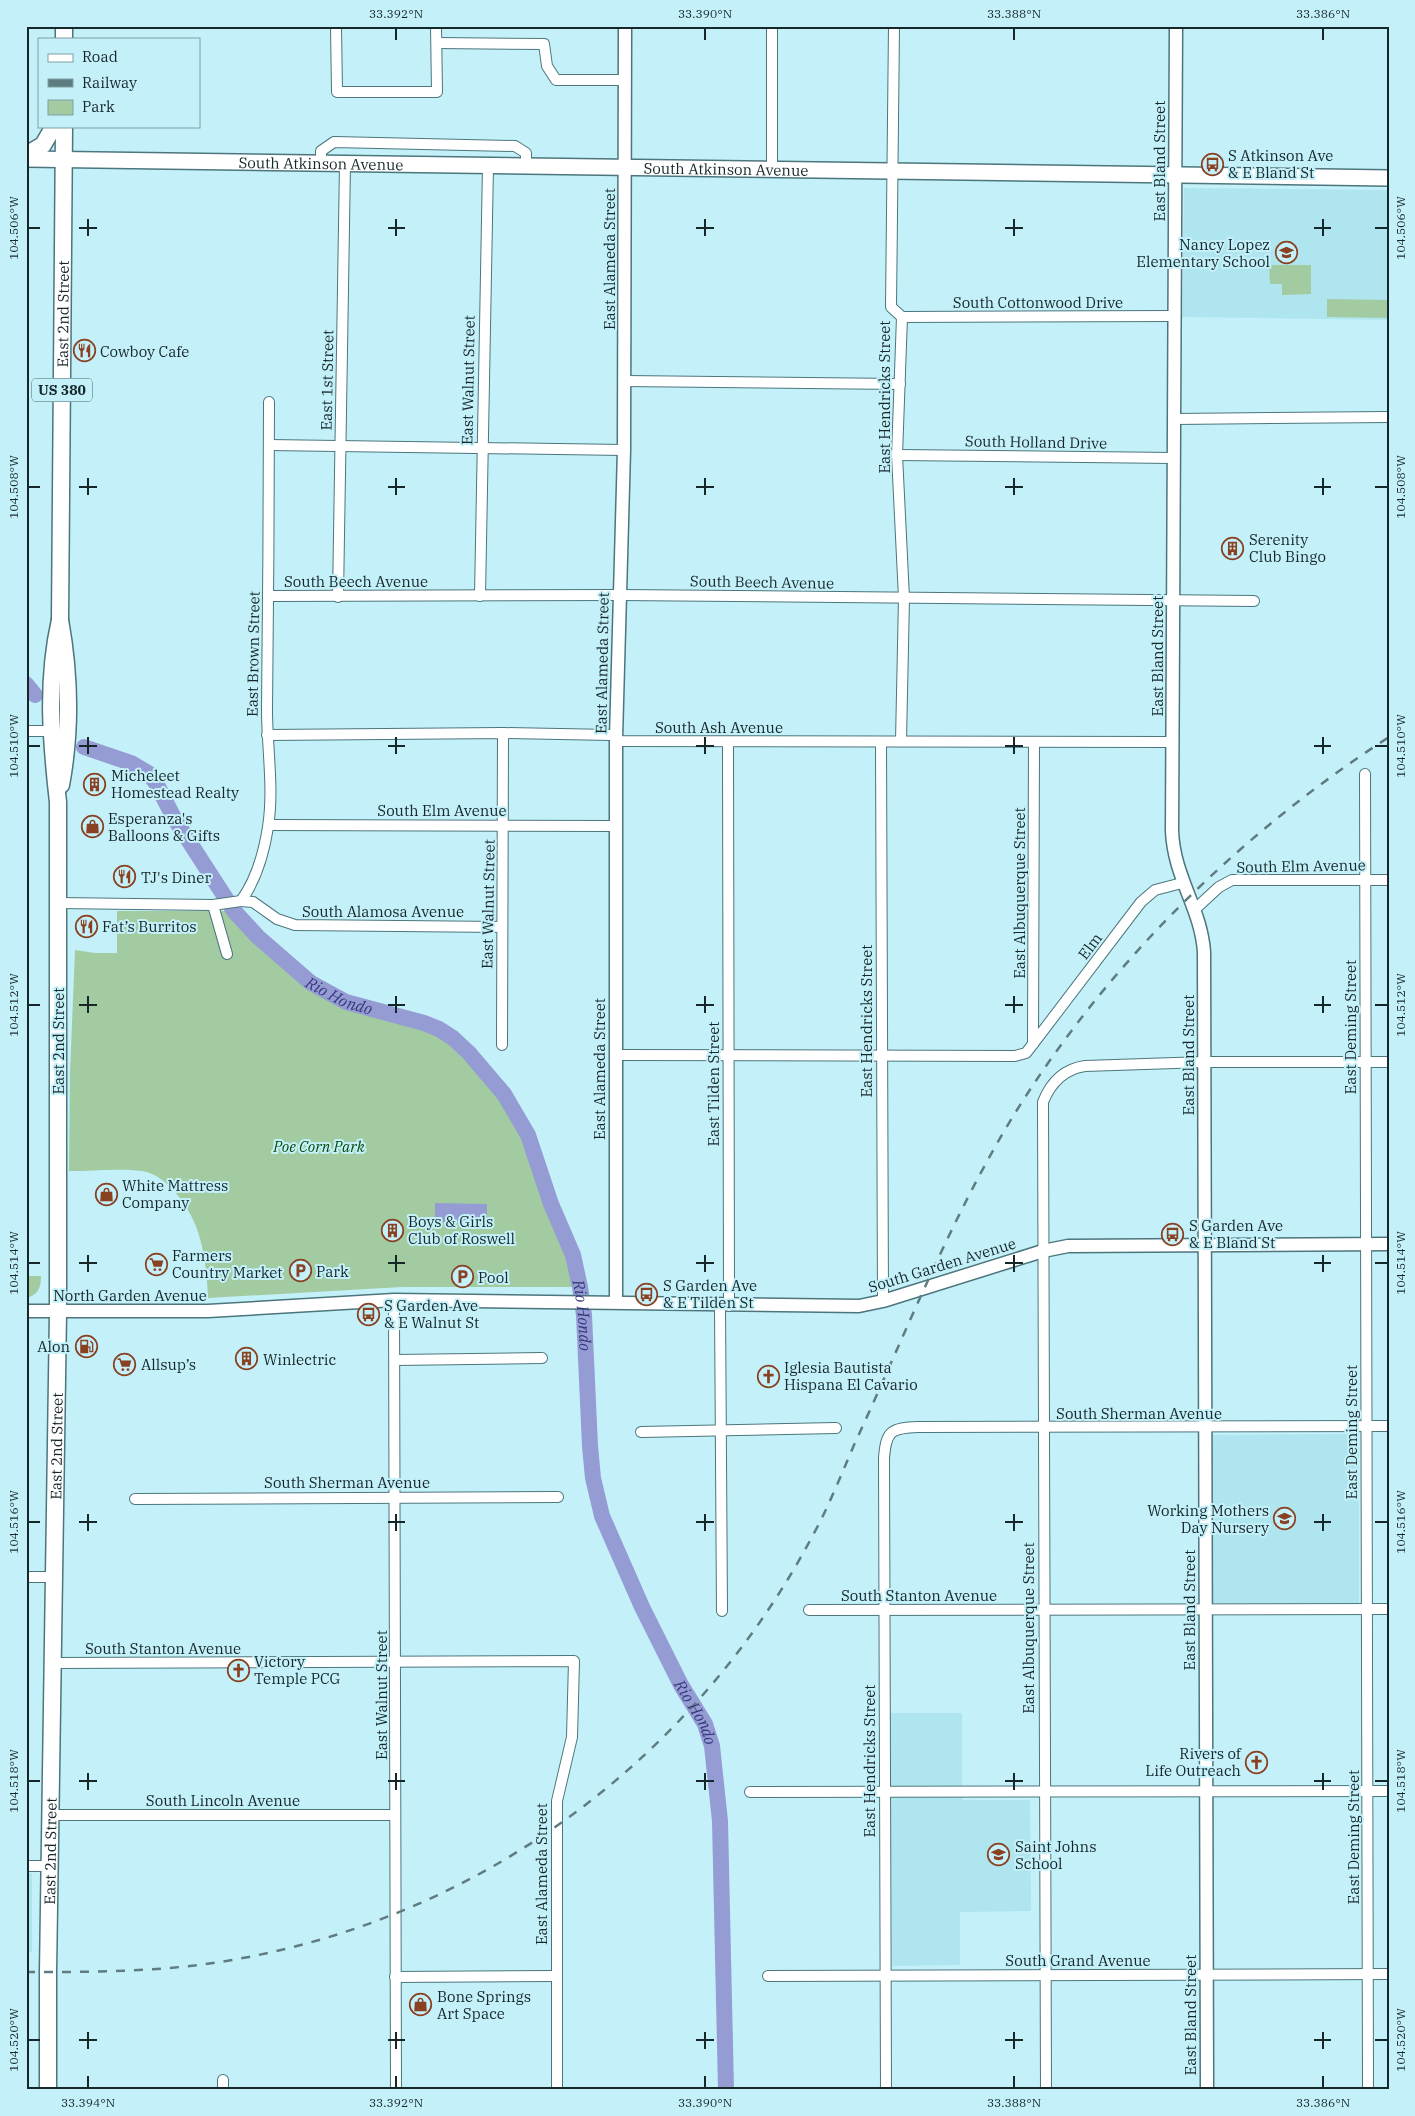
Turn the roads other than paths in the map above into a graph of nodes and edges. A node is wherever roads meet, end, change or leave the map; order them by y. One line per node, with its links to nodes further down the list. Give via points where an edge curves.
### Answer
1 (336, 26): 7 (street, via 337,92 437,92)
2 (436, 26): 7 (street)
3 (625, 26): 8 (street, East Alameda Street)
4 (772, 26): 19 (street)
5 (894, 26): 20 (street, East Hendricks Street)
6 (1176, 26): 21 (street, East Bland Street)
7 (437, 43): 8 (street, via 544,44 547,66 556,80)
8 (625, 80): 18 (street, East Alameda Street)
9 (53, 128): 11 (main road, via 44,146)
10 (64, 128): 13 (main road, East 2nd Street / US 380)
11 (26, 155)
12 (26, 159): 13 (main road, South Atkinson Avenue)
13 (64, 159): 14 (main road, South Atkinson Avenue); 43 (main road, East 2nd Street / US 380)
14 (321, 163): 15 (main road, South Atkinson Avenue); 17 (street, via 321,151 334,142 516,146 526,153)
15 (345, 164): 16 (main road, South Atkinson Avenue); 31 (street, East 1st Street)
16 (488, 166): 17 (main road, South Atkinson Avenue); 32 (street, East Walnut Street)
17 (526, 166): 18 (main road, South Atkinson Avenue)
18 (626, 167): 19 (main road, South Atkinson Avenue); 25 (street, East Alameda Street)
19 (772, 169): 20 (main road, South Atkinson Avenue)
20 (893, 171): 21 (main road, South Atkinson Avenue); 24 (street, East Hendricks Street, via 891,307)
21 (1176, 175): 22 (main road, South Atkinson Avenue); 23 (street, East Bland Street)
22 (1389, 178)
23 (1175, 316): 24 (street, South Cottonwood Drive); 29 (street, East Bland Street)
24 (902, 317): 26 (street, East Hendricks Street)
25 (624, 381): 26 (street); 33 (street, East Alameda Street)
26 (900, 384): 34 (street, East Hendricks Street)
27 (269, 402): 30 (street, East Brown Street)
28 (1389, 417): 29 (street)
29 (1174, 419): 35 (street, East Bland Street)
30 (269, 445): 31 (street); 37 (street, East Brown Street)
31 (341, 446): 32 (street); 39 (street, East 1st Street)
32 (482, 448): 33 (street); 38 (street, East Walnut Street)
33 (624, 450): 36 (street, East Alameda Street)
34 (897, 455): 35 (street, South Holland Drive); 40 (street, East Hendricks Street)
35 (1174, 458): 41 (street, East Bland Street)
36 (620, 595): 38 (street, South Beech Avenue); 40 (street, South Beech Avenue); 49 (street, East Alameda Street)
37 (269, 596): 39 (street, South Beech Avenue); 48 (street, East Brown Street)
38 (480, 596): 39 (street, South Beech Avenue)
39 (338, 597)
40 (904, 598): 41 (street, South Beech Avenue); 50 (street, East Hendricks Street)
41 (1173, 600): 42 (street, South Beech Avenue); 54 (street, East Bland Street)
42 (1254, 600)
43 (60, 620): 45 (main road, East 2nd Street / US 380, via 52,661); 46 (main road, East 2nd Street / US 380, via 67,662)
44 (26, 731): 45 (street)
45 (50, 731): 46 (street); 56 (main road, East 2nd Street / US 380)
46 (68, 731): 56 (main road, East 2nd Street / US 380)
47 (503, 733): 48 (street, South Ash Avenue); 49 (street, South Ash Avenue, via 611,735); 58 (street, East Walnut Street)
48 (267, 735): 57 (street, East Brown Street)
49 (616, 738): 51 (street, South Ash Avenue, via 621,741); 59 (street, East Alameda Street)
50 (901, 741): 52 (street, South Ash Avenue); 53 (street, South Ash Avenue)
51 (728, 742): 52 (street, South Ash Avenue); 72 (street, East Tilden Street)
52 (881, 742): 73 (street, East Hendricks Street)
53 (1034, 742): 54 (street, South Ash Avenue); 69 (street, East Albuquerque Street)
54 (1172, 742): 62 (street, East Bland Street, via 1173,844)
55 (1365, 774): 60 (street, East Deming Street)
56 (58, 802): 64 (main road, East 2nd Street / US 380)
57 (269, 825): 58 (street, South Elm Avenue); 63 (street, East Brown Street, via 250,886)
58 (504, 826): 59 (street, South Elm Avenue); 67 (street, East Walnut Street)
59 (616, 826): 71 (street, East Alameda Street)
60 (1364, 880): 61 (street, South Elm Avenue); 66 (street, South Elm Avenue, via 1232,880 1219,887); 75 (street, East Deming Street)
61 (1389, 880)
62 (1182, 883): 66 (street, East Bland Street); 69 (street, Elm, via 1155,890 1141,902)
63 (239, 902): 65 (street); 67 (street, South Alamosa Avenue, via 253,902 290,925)
64 (58, 903): 65 (street); 87 (main road, East 2nd Street / US 380)
65 (217, 905): 68 (street)
66 (1194, 910): 74 (street, East Bland Street, via 1203,944)
67 (502, 927): 70 (street, East Walnut Street)
68 (227, 954)
69 (1033, 1044): 73 (street, via 1026,1052 1015,1056)
70 (502, 1045)
71 (615, 1055): 72 (street); 83 (street, East Alameda Street)
72 (728, 1055): 73 (street); 84 (street, East Tilden Street)
73 (881, 1055): 82 (street, East Hendricks Street)
74 (1205, 1062): 75 (street); 79 (street, East Bland Street); 80 (street, East Albuquerque Street, via 1085,1066 1069,1070 1056,1080 1046,1095 1042,1110)
75 (1365, 1062): 76 (street); 77 (street, East Deming Street)
76 (1389, 1062)
77 (1366, 1244): 78 (street, South Garden Avenue); 79 (street, South Garden Avenue); 90 (street, East Deming Street)
78 (1389, 1244)
79 (1205, 1245): 80 (street, South Garden Avenue, via 1089,1244); 94 (street, East Bland Street)
80 (1044, 1251): 82 (street, South Garden Avenue); 93 (street, East Albuquerque Street)
81 (394, 1300): 83 (street, South Garden Avenue); 85 (street, South Garden Avenue); 89 (street, East Walnut Street)
82 (883, 1301): 84 (street, South Garden Avenue, via 848,1307)
83 (616, 1302): 84 (street, South Garden Avenue)
84 (725, 1305): 95 (street, East Tilden Street)
85 (233, 1310): 87 (street, North Garden Avenue)
86 (26, 1311): 87 (street, North Garden Avenue)
87 (58, 1312): 102 (main road, East 2nd Street / US 380)
88 (542, 1358): 89 (street)
89 (395, 1360): 98 (street, East Walnut Street)
90 (1366, 1426): 91 (street, South Sherman Avenue); 94 (street, South Sherman Avenue); 103 (street, East Deming Street)
91 (1389, 1426)
92 (836, 1428): 95 (street)
93 (1043, 1428): 94 (street, South Sherman Avenue); 97 (street, South Sherman Avenue, via 918,1427 896,1429); 107 (street, East Albuquerque Street)
94 (1206, 1428): 108 (street, East Bland Street)
95 (721, 1429): 96 (street); 109 (street, East Tilden Street)
96 (641, 1432)
97 (890, 1433): 106 (street, East Hendricks Street, via 885,1443 884,1458)
98 (395, 1497): 99 (street, South Sherman Avenue); 100 (street, South Sherman Avenue); 111 (street, East Walnut Street)
99 (558, 1497)
100 (135, 1499)
101 (26, 1577): 102 (street)
102 (54, 1577): 112 (main road, East 2nd Street / US 380)
103 (1367, 1609): 104 (street, South Stanton Avenue); 108 (street, South Stanton Avenue); 113 (street, East Deming Street)
104 (1389, 1609)
105 (809, 1610): 106 (street, South Stanton Avenue)
106 (883, 1610): 107 (street, South Stanton Avenue); 116 (street, East Hendricks Street)
107 (1043, 1610): 108 (street, South Stanton Avenue); 117 (street, East Albuquerque Street)
108 (1206, 1610): 118 (street, East Bland Street)
109 (722, 1611)
110 (574, 1661): 111 (street, South Stanton Avenue); 128 (street, East Alameda Street, via 572,1737 557,1801)
111 (396, 1662): 112 (street, South Stanton Avenue); 120 (street, East Walnut Street)
112 (52, 1663): 119 (main road, East 2nd Street / US 380)
113 (1368, 1791): 114 (street); 118 (street); 123 (street, East Deming Street)
114 (1389, 1791)
115 (750, 1792): 116 (street)
116 (884, 1792): 117 (street); 125 (street, East Hendricks Street)
117 (1044, 1792): 118 (street); 126 (street, East Albuquerque Street)
118 (1206, 1792): 127 (street, East Bland Street)
119 (51, 1815): 120 (street, South Lincoln Avenue); 122 (main road, East 2nd Street / US 380)
120 (395, 1815): 130 (street, East Walnut Street)
121 (26, 1866): 122 (street)
122 (50, 1866): 131 (main road, East 2nd Street / US 380)
123 (1369, 1974): 124 (street, South Grand Avenue); 127 (street, South Grand Avenue); 137 (street, East Deming Street)
124 (1389, 1974)
125 (885, 1975): 126 (street, South Grand Avenue); 129 (street, South Grand Avenue); 134 (street, East Hendricks Street)
126 (1045, 1975): 127 (street, South Grand Avenue); 135 (street, East Albuquerque Street)
127 (1207, 1975): 136 (street, East Bland Street)
128 (556, 1976): 130 (street); 133 (street, East Alameda Street)
129 (768, 1976)
130 (395, 1977): 132 (street, East Walnut Street)
131 (48, 2090)
132 (396, 2090)
133 (557, 2090)
134 (886, 2090)
135 (1046, 2090)
136 (1207, 2090)
137 (1368, 2090)

